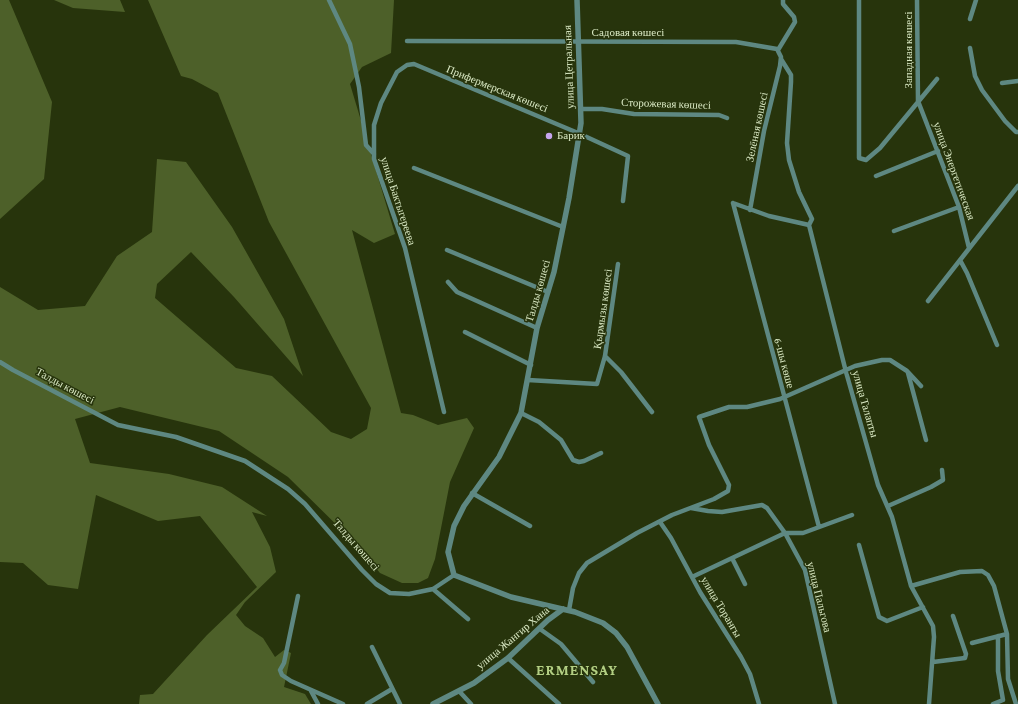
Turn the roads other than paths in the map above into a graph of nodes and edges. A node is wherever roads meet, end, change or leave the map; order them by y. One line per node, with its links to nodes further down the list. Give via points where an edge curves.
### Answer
1 (328, 0): 22 (street, улица Бактыгереева, via 350,44 359,87 366,145)
2 (577, 0): 9 (street, улица Цетральная)
3 (783, 0): 11 (street, via 795,22)
4 (858, 0): 16 (street, via 860,158 866,160 880,148)
5 (918, 0): 16 (street, Западная көшесі)
6 (976, 0): 7 (street)
7 (970, 19)
8 (407, 42): 9 (street, Садовая көшесі)
9 (577, 43): 11 (street, Садовая көшесі, via 736,42); 17 (street, улица Цетральная)
10 (970, 48): 20 (street, via 975,76 982,90 1004,121)
11 (778, 49): 12 (street)
12 (781, 59): 28 (street, Зелёная көшесі, via 764,131); 29 (street, улица Талапты, via 791,82 787,143 789,160 811,216)
13 (937, 80): 16 (street)
14 (1018, 81): 15 (street)
15 (1002, 83)
16 (918, 101): 21 (street, улица Энергетическая)
17 (581, 109): 18 (street, Сторожевая көшесі, via 634,114 719,115); 19 (street, улица Цетральная)
18 (727, 118)
19 (578, 132): 22 (street, Прифермерская көшесі, via 414,64 407,65 398,72 381,103 374,125); 26 (street, Прифермерская көшесі, via 628,156); 30 (street, Талды көшесі)
20 (1018, 132)
21 (938, 151): 24 (street); 27 (street, улица Энергетическая)
22 (374, 154): 50 (street, улица Бактыгереева, via 405,248)
23 (414, 168): 30 (street)
24 (876, 176)
25 (1018, 186): 32 (street)
26 (623, 201)
27 (959, 207): 31 (street); 32 (street, улица Энергетическая)
28 (750, 210): 29 (street); 49 (street, 6-шы көше, via 732,203)
29 (811, 223): 46 (street, улица Талапты)
30 (563, 227): 37 (street, Талды көшесі)
31 (894, 231)
32 (969, 248): 34 (street)
33 (447, 250): 37 (street)
34 (960, 260): 38 (street); 41 (street)
35 (618, 264): 42 (street, Қырмызы көшесі)
36 (448, 282): 39 (street, via 457,292)
37 (548, 292): 39 (street, Талды көшесі)
38 (928, 301)
39 (538, 328): 44 (street, Талды көшесі)
40 (465, 332): 44 (street)
41 (997, 345)
42 (605, 356): 47 (street, Қырмызы көшесі, via 597,384); 51 (street, Қырмызы көшесі)
43 (0, 362): 70 (street, Талды көшесі, via 118,425 176,437 245,462 288,489 305,504 376,584 390,593 409,594)
44 (531, 365): 47 (street, Талды көшесі)
45 (907, 371): 46 (street, via 890,360 855,366); 48 (street); 53 (street)
46 (846, 372): 49 (street); 57 (street, улица Талапты, via 878,485)
47 (528, 380): 52 (street, Талды көшесі)
48 (921, 386)
49 (784, 396): 58 (street, via 747,407 729,407 699,417 709,445 729,485 728,491 722,495); 62 (street, 6-шы көше)
50 (444, 412)
51 (652, 412)
52 (521, 413): 54 (street, via 538,422 561,440 573,460 584,461); 56 (street, Талды көшесі, via 499,457)
53 (926, 440)
54 (601, 453)
55 (942, 470): 57 (street, via 943,480 931,488)
56 (472, 493): 61 (street); 66 (street, Талды көшесі, via 449,539 448,552)
57 (888, 506): 69 (street, улица Талапты)
58 (692, 508): 60 (street); 63 (street, улица Пальгова, via 722,512 762,505)
59 (852, 515): 62 (street)
60 (660, 522): 67 (street, улица Торангы); 73 (street, via 587,563 579,573)
61 (530, 526)
62 (819, 527): 63 (street, via 803,533)
63 (785, 533): 65 (street); 96 (street, улица Пальгова, via 805,570)
64 (858, 545): 72 (street, via 879,617 887,621)
65 (732, 558): 67 (street); 68 (street)
66 (454, 575): 70 (street, Талды көшесі); 73 (street, улица Жангир Хана, via 511,597)
67 (692, 577): 95 (street, улица Торангы, via 744,662)
68 (744, 584)
69 (911, 586): 72 (street, улица Талапты); 77 (street, via 954,573 982,571 988,575 994,586)
70 (434, 589): 75 (street)
71 (298, 596): 85 (street, via 284,663 280,670 282,675)
72 (923, 607): 82 (street, улица Талапты, via 934,633)
73 (566, 610): 76 (street, улица Жангир Хана, via 548,620); 94 (street, улица Жангир Хана, via 602,623 616,633 633,656)
74 (953, 616): 82 (street, via 966,654 965,658)
75 (468, 620)
76 (540, 629): 81 (street, улица Жангир Хана); 83 (street, via 561,644)
77 (1007, 634): 78 (street); 99 (street, via 1008,679)
78 (998, 636): 79 (street); 98 (street, via 998,671 1003,700)
79 (972, 643)
80 (372, 647): 84 (street)
81 (508, 658): 86 (street, улица Жангир Хана); 93 (street)
82 (933, 662): 97 (street, улица Талапты)
83 (593, 682)
84 (392, 689): 89 (street); 90 (street)
85 (311, 691): 87 (street); 88 (street)
86 (459, 691): 91 (street, улица Жангир Хана); 92 (street)
87 (318, 704)
88 (343, 704)
89 (367, 704)
90 (400, 704)
91 (433, 704)
92 (471, 704)
93 (559, 704)
94 (658, 704)
95 (759, 704)
96 (835, 704)
97 (929, 704)
98 (993, 704)
99 (1016, 704)

